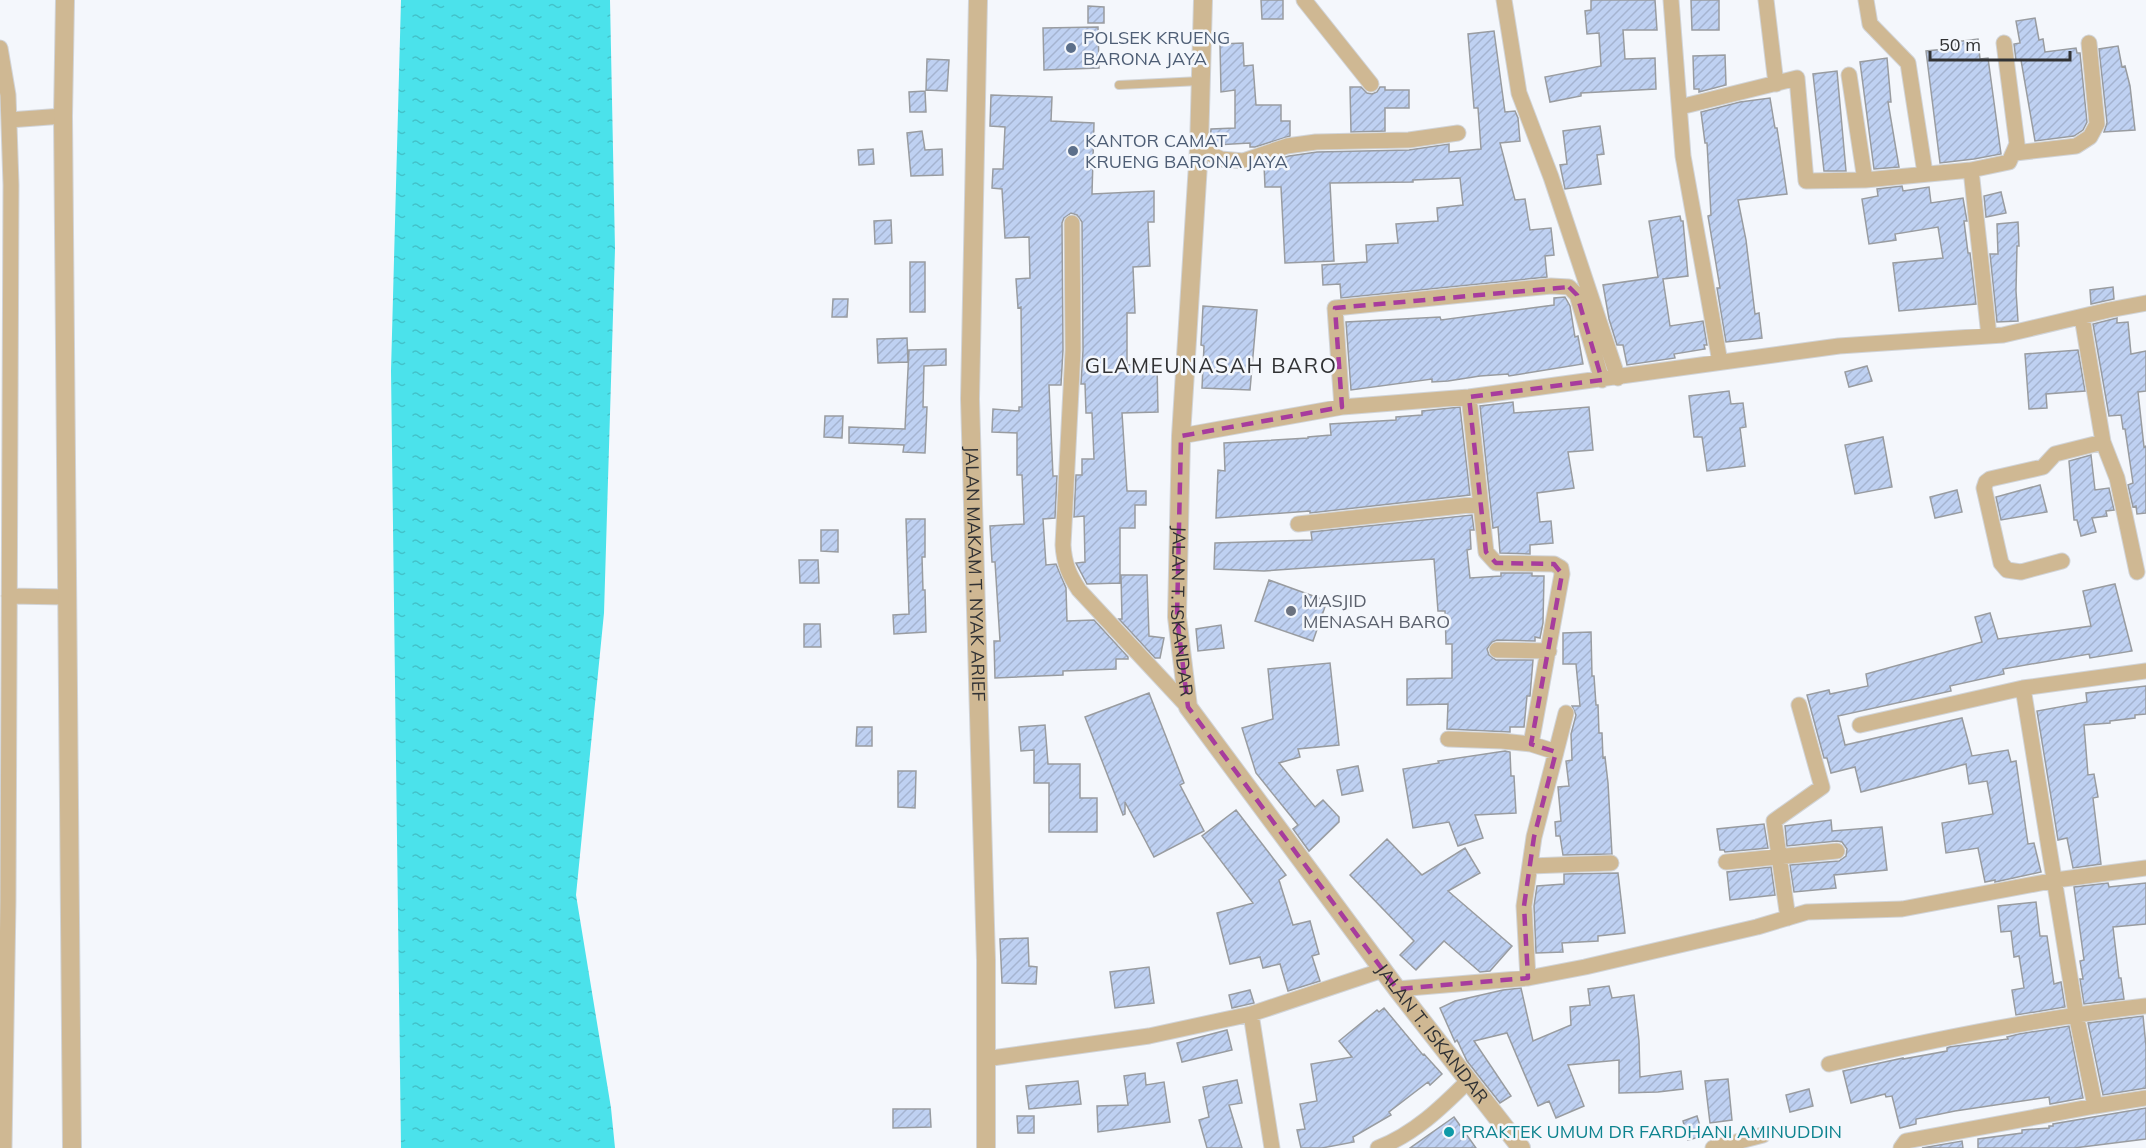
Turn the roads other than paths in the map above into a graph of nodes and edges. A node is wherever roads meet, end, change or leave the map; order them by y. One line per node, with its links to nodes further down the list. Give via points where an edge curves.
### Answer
1 (65, 0): 18 (street)
2 (978, 0): 69 (street, JALAN MAKAM T. NYAK ARIEF, via 970,399 986,960)
3 (1203, 0): 13 (street, JALAN T. ISKANDAR)
4 (1305, 0): 14 (street)
5 (1504, 0): 31 (street, via 1519,93)
6 (1671, 0): 17 (street)
7 (1766, 0): 15 (street)
8 (1866, 0): 24 (street, via 1870,24 1908,63)
9 (2004, 43): 22 (street)
10 (2089, 43): 22 (street, via 2097,124 2090,137 2076,146)
11 (0, 48): 19 (street)
12 (1849, 75): 25 (street)
13 (1201, 81): 16 (lane); 21 (street, JALAN T. ISKANDAR)
14 (1371, 84)
15 (1776, 84): 17 (street); 25 (street, via 1797,78 1806,181)
16 (1119, 85)
17 (1680, 107): 30 (street, via 1683,156)
18 (63, 116): 19 (street); 43 (street)
19 (9, 120): 37 (street)
20 (1458, 133): 21 (street, via 1409,140 1316,142 1287,146 1243,161 1221,159)
21 (1199, 148): 35 (street, JALAN T. ISKANDAR)
22 (2015, 153): 23 (street, via 2009,162)
23 (1971, 170): 24 (street); 29 (street)
24 (1925, 173): 25 (street)
25 (1865, 180)
26 (1072, 224): 49 (street, via 1073,350 1064,561 1079,590)
27 (2146, 303): 28 (street)
28 (2082, 317): 29 (street); 36 (street)
29 (1989, 336): 30 (street, via 1839,346)
30 (1720, 362): 31 (street)
31 (1618, 378): 32 (street)
32 (1602, 380): 33 (street); 34 (street, via 1577,295 1569,287 1335,308)
33 (1468, 397): 34 (street); 38 (street)
34 (1342, 407): 35 (street)
35 (1181, 436): 49 (street, JALAN T. ISKANDAR, via 1177,617)
36 (2103, 442): 40 (street, via 2055,454 2043,466 1986,482 1984,488 2001,562 2007,570 2021,572); 41 (street, via 2117,478)
37 (5, 462): 42 (street)
38 (1479, 504): 39 (street); 45 (street, via 1486,552 1496,563 1554,564 1560,568 1562,580)
39 (1298, 524)
40 (2062, 561)
41 (2137, 572)
42 (11, 596): 43 (street); 75 (street)
43 (58, 596): 76 (street)
44 (1497, 650): 45 (street)
45 (1549, 651): 53 (street)
46 (2146, 671): 47 (street)
47 (2023, 688): 51 (street); 61 (street)
48 (1799, 705): 56 (street, via 1822,787 1774,821)
49 (1188, 707): 63 (street, JALAN T. ISKANDAR)
50 (1566, 713): 54 (street)
51 (1860, 725)
52 (1448, 740): 53 (street)
53 (1531, 744): 54 (street)
54 (1556, 752): 59 (street)
55 (1837, 851): 56 (street)
56 (1778, 857): 57 (street); 62 (street)
57 (1726, 862)
58 (1611, 863): 59 (street)
59 (1530, 866): 64 (street, via 1524,906)
60 (2146, 868): 61 (street)
61 (2056, 880): 62 (street, via 1902,909 1827,910); 68 (street)
62 (1788, 918): 64 (street)
63 (1383, 969): 65 (street, JALAN T. ISKANDAR); 67 (street)
64 (1528, 978): 65 (street)
65 (1397, 989): 71 (street, JALAN T. ISKANDAR)
66 (2146, 1006): 68 (street)
67 (1251, 1014): 69 (street, via 1149,1036); 78 (street)
68 (2076, 1014): 70 (street, via 1929,1040); 73 (street)
69 (985, 1059): 77 (street, JALAN MAKAM T. NYAK ARIEF)
70 (1829, 1064)
71 (1468, 1081): 79 (street, via 1433,1115); 80 (street, JALAN T. ISKANDAR)
72 (2146, 1098): 73 (street)
73 (2095, 1106): 82 (street, via 1906,1141)
74 (1763, 1135): 81 (street)
75 (4, 1148)
76 (72, 1148)
77 (986, 1148)
78 (1272, 1148)
79 (1378, 1148)
80 (1521, 1148)
81 (1713, 1148)
82 (1901, 1148)

